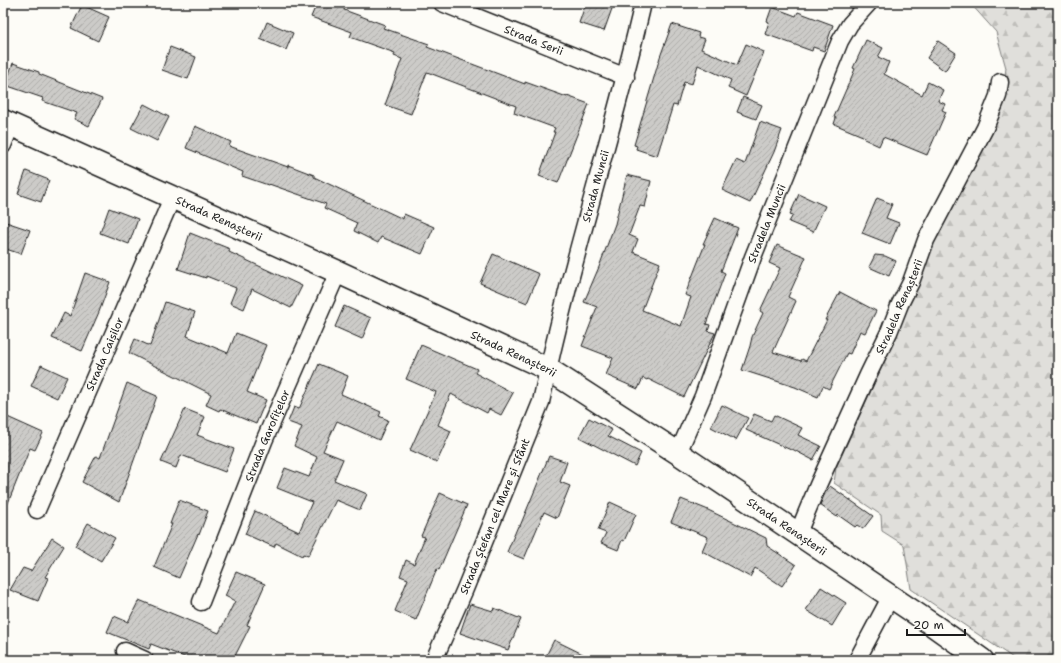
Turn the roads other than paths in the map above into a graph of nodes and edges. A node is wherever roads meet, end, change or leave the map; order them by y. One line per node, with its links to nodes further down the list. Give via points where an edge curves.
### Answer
1 (442, 3): 4 (street, Strada Serii)
2 (643, 3): 4 (street, Strada Muncii)
3 (869, 3): 11 (street, Stradela Muncii, via 850,24 840,41 753,257 704,396)
4 (626, 78): 10 (street, Strada Muncii)
5 (1000, 82): 13 (street, Stradela Renașterii, via 998,96 985,128 926,240 911,282)
6 (7, 123): 7 (street); 8 (street, Strada Renașterii)
7 (3, 145)
8 (172, 198): 9 (street, Strada Renașterii); 12 (street, Strada Caișilor)
9 (338, 272): 10 (street, Strada Renașterii); 15 (street, Strada Garofițelor, via 264,441)
10 (548, 369): 11 (street, Strada Renașterii); 19 (street, Strada Ștefan cel Mare și Sfânt, via 541,402)
11 (678, 453): 13 (street, Strada Renașterii)
12 (38, 510)
13 (798, 533): 14 (street, Strada Renașterii)
14 (891, 596): 17 (street, Strada Renașterii, via 933,625); 20 (street)
15 (201, 602)
16 (125, 651): 18 (street)
17 (972, 657)
18 (145, 660)
19 (434, 660)
20 (857, 660)

